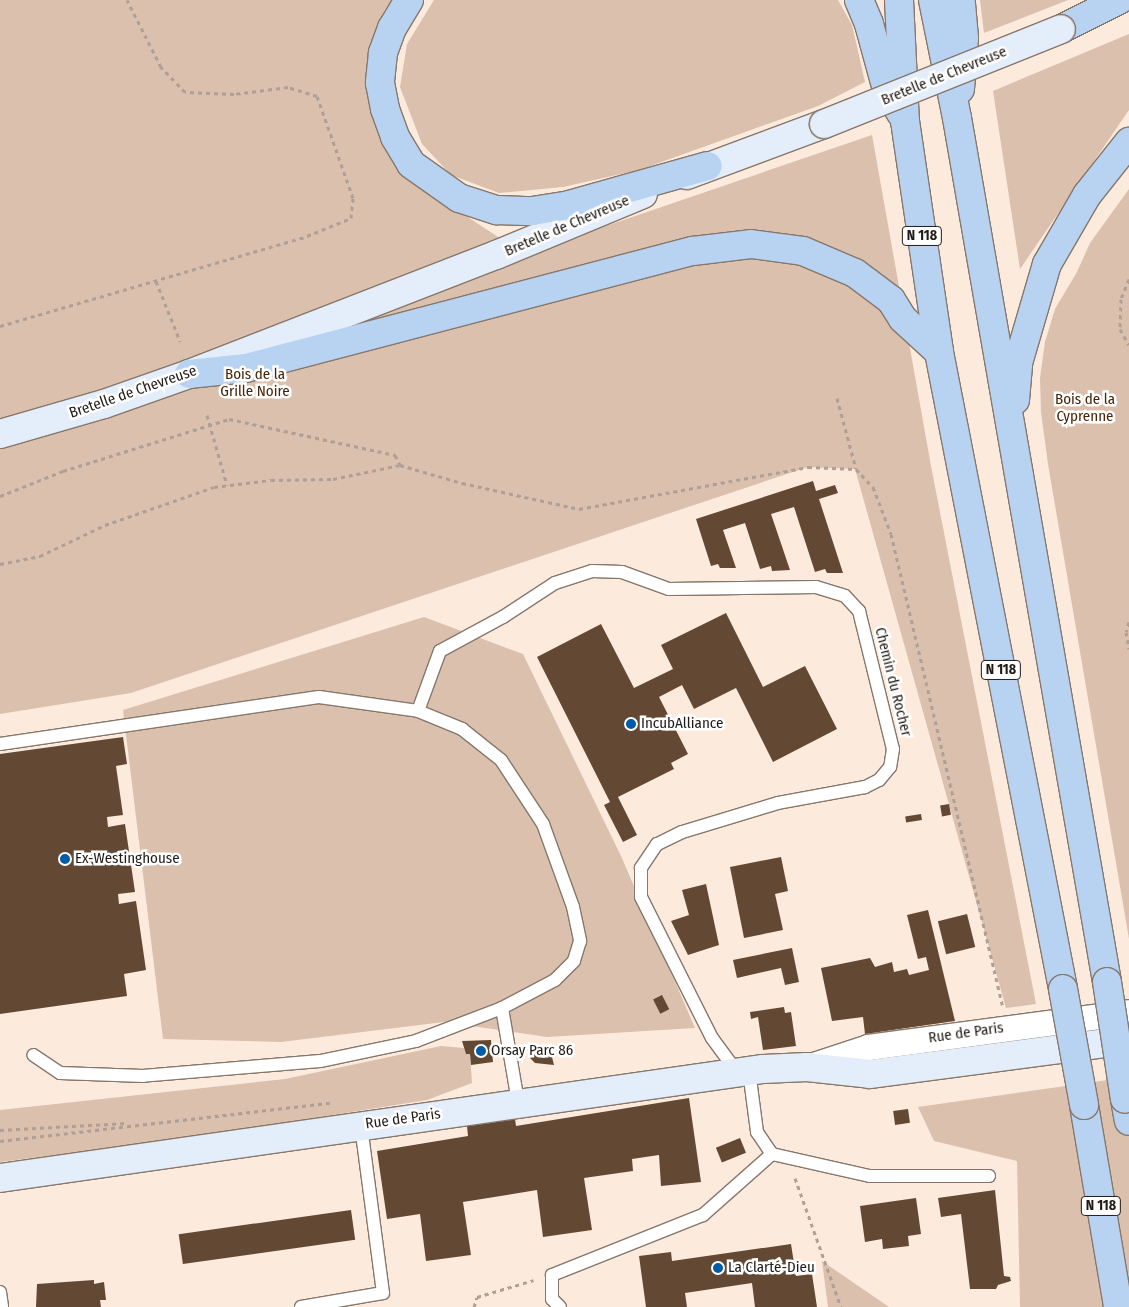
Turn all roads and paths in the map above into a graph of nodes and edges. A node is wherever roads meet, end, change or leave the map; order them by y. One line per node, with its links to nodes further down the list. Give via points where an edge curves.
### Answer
1 (127, 0): 15 (path, via 161,67 185,92 234,94 288,87 317,96 353,198 350,218 307,236)
2 (409, 0): 13 (highway, via 392,28 382,54 380,83 385,109 395,137 411,164 458,198 496,210 532,211)
3 (859, 0): 11 (highway, via 887,90)
4 (899, 0): 11 (highway, N 118)
5 (933, 0): 10 (highway)
6 (961, 0): 10 (highway, via 964,38)
7 (1119, 0): 9 (highway)
8 (1129, 1): 9 (main road, Bretelle de Chevreuse)
9 (1061, 29): 13 (main road, Bretelle de Chevreuse, bridge, via 824,124)
10 (957, 118): 25 (highway)
11 (905, 121): 19 (highway, N 118)
12 (1129, 142): 25 (highway, via 1087,195 1047,264 1018,363)
13 (708, 166): 20 (main road, Bretelle de Chevreuse, via 496,256)
14 (1129, 279): 18 (path, via 1121,299 1120,329)
15 (156, 281): 16 (path); 17 (path)
16 (0, 326)
17 (180, 341)
18 (1129, 344)
19 (939, 352): 20 (highway, via 903,319 891,300 855,273 803,251 751,244 693,251 246,368); 60 (highway, N 118, bridge, via 1063,988)
20 (190, 374): 24 (main road, Bretelle de Chevreuse, via 104,404)
21 (837, 398): 27 (path)
22 (207, 415): 23 (path)
23 (211, 424): 26 (path, via 229,419 375,450 395,455); 28 (path); 29 (path, via 163,442 63,471)
24 (0, 434)
25 (1012, 441): 44 (highway, bridge)
26 (400, 465): 27 (path, via 462,483 579,509 808,467); 28 (path, via 332,479)
27 (856, 469): 37 (path, via 873,487 891,534)
28 (227, 485): 30 (path, via 105,525 40,556)
29 (0, 496)
30 (0, 564)
31 (1129, 622): 32 (path, via 1126,632)
32 (1129, 649)
33 (418, 711): 34 (lane, via 319,697); 35 (lane, via 462,729 501,760 543,824 573,907 580,941 574,961 555,980); 41 (lane, Chemin du Rocher, via 440,651 503,617 555,583 592,571 622,572 669,589 816,587 845,596 859,611 893,749 890,767 879,780 865,787 778,803 682,832 656,844 641,868 640,897 712,1038)
34 (0, 744)
35 (502, 1008): 39 (lane, via 416,1041 320,1061 143,1076 60,1073); 42 (lane)
36 (1129, 1012): 37 (street, Rue de Paris)
37 (1008, 1028): 40 (street, Rue de Paris, via 868,1047)
38 (1129, 1040): 40 (main road, Rue de Paris, via 870,1074)
39 (32, 1055)
40 (806, 1067): 41 (main road, Rue de Paris)
41 (743, 1072): 42 (main road, Rue de Paris); 49 (lane, via 757,1132)
42 (518, 1102): 46 (main road, Rue de Paris)
43 (332, 1103): 45 (path)
44 (1127, 1110)
45 (143, 1122): 47 (path); 48 (path)
46 (361, 1125): 52 (main road, Rue de Paris); 56 (lane, via 383,1292)
47 (0, 1130)
48 (0, 1141)
49 (772, 1154): 50 (lane); 53 (lane, via 703,1215)
50 (788, 1158): 51 (lane, via 870,1176); 59 (path)
51 (990, 1176)
52 (0, 1178)
53 (552, 1275): 57 (path, via 477,1297); 58 (lane, via 552,1299)
54 (0, 1293): 55 (lane)
55 (2, 1307)
56 (301, 1307)
57 (474, 1307)
58 (560, 1307)
59 (841, 1307)
60 (1118, 1307)

